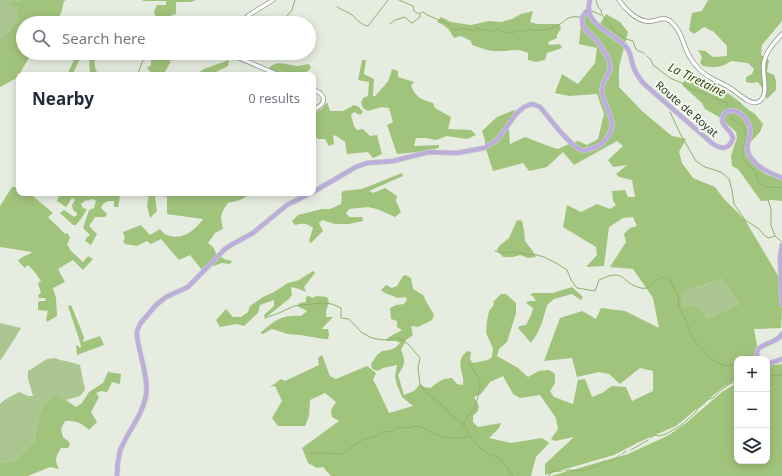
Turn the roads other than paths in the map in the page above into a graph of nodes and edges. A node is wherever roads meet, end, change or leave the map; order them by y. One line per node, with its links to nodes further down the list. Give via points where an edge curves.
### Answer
1 (273, 0): 5 (street)
2 (590, 0): 4 (main road)
3 (619, 0): 6 (street, via 643,21 663,18 671,22 677,28 691,59 705,74 756,103 765,95 764,62)
4 (589, 10): 11 (main road, Route de Royat, via 596,23 626,47 641,81 713,144 723,148 731,144 733,138 724,124 724,116 729,111 740,114 751,131 747,150 752,159 764,170); 12 (main road, via 583,17 582,24 603,49 610,68 602,90 612,129 600,145 585,151 577,148 540,107 530,104 516,114 498,139 484,148 457,154 429,152 393,161 367,163)
5 (248, 16)
6 (782, 34)
7 (244, 60): 8 (street)
8 (272, 72)
9 (316, 91): 10 (street, via 323,98 322,105)
10 (316, 109)
11 (782, 178)
12 (316, 190)
13 (304, 196): 20 (main road, via 287,205 253,233 231,245 188,287 156,305 140,324 137,331 146,394 120,451)
14 (782, 245): 15 (main road)
15 (782, 304)
16 (782, 334): 17 (main road, via 777,340 758,349)
17 (756, 356)
18 (782, 359): 19 (main road)
19 (770, 363)
20 (117, 476)

